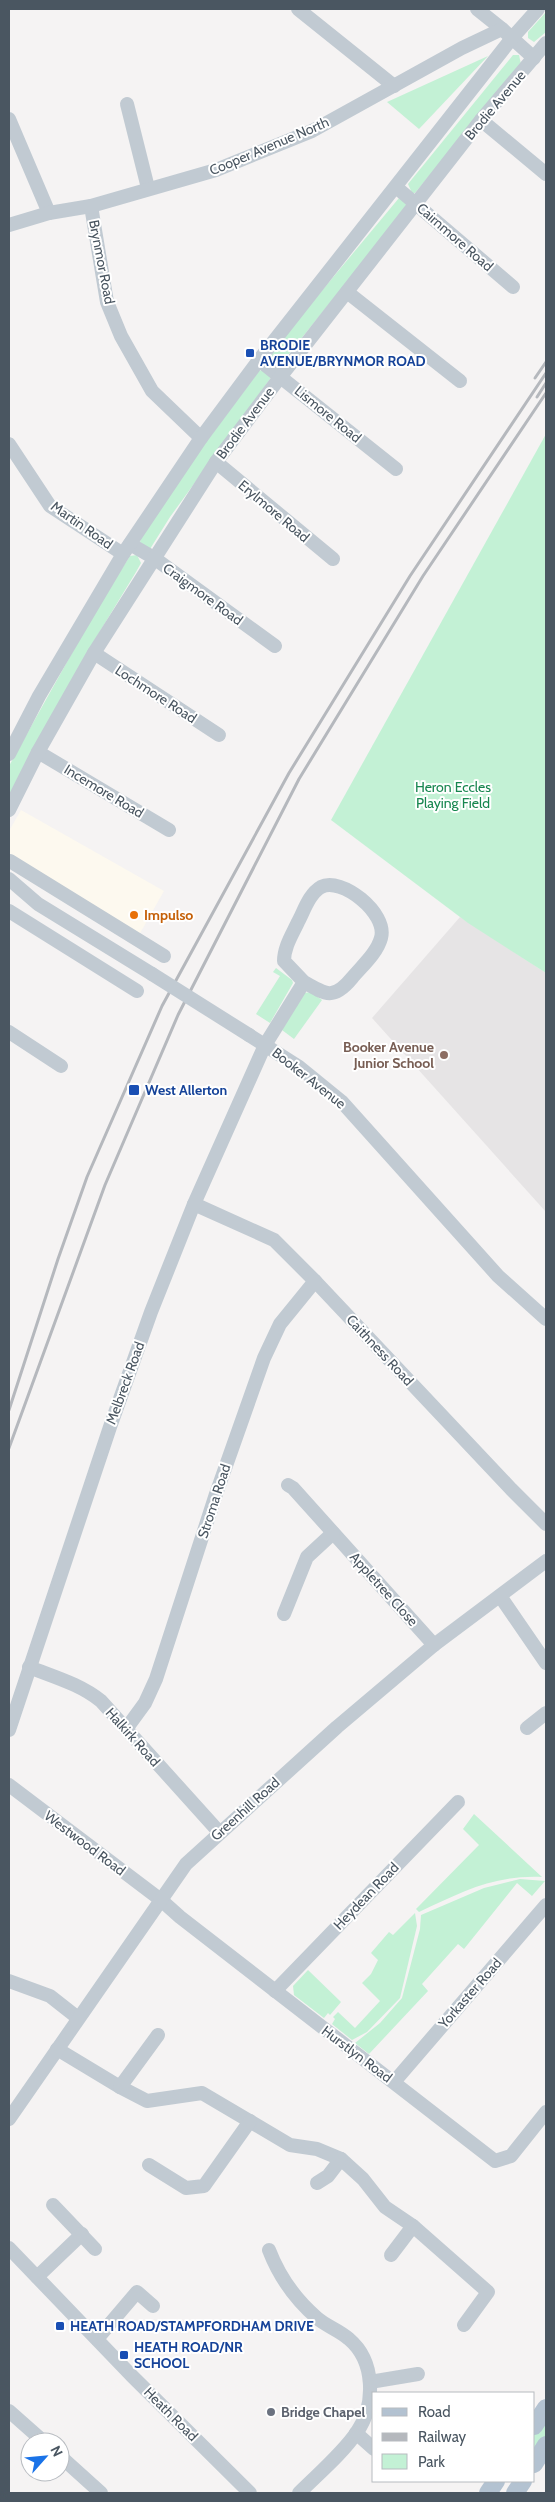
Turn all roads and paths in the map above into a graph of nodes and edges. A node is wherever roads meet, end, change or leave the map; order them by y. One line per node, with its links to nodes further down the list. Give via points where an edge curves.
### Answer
1 (298, 9): 7 (street)
2 (477, 9): 4 (street)
3 (538, 9): 4 (street, Brodie Avenue)
4 (507, 34): 6 (street); 7 (street, Cooper Avenue North, via 462,48); 12 (street, Brodie Avenue)
5 (546, 43): 6 (street, Brodie Avenue)
6 (534, 58): 10 (street, Brodie Avenue)
7 (394, 86): 13 (street, Cooper Avenue North, via 312,131 216,170)
8 (127, 104): 13 (street)
9 (9, 119): 16 (street)
10 (481, 120): 11 (street); 14 (street, Brodie Avenue)
11 (546, 174)
12 (396, 187): 14 (street, Cairnmore Road); 20 (street, Brodie Avenue)
13 (148, 188): 15 (street, Cooper Avenue North)
14 (416, 204): 18 (street, Cairnmore Road); 19 (street, Brodie Avenue)
15 (91, 206): 16 (street, Cooper Avenue North); 23 (street, Brynmor Road, via 108,302 121,336 152,391)
16 (49, 213): 17 (street, Cooper Avenue North)
17 (9, 225)
18 (514, 288)
19 (347, 292): 21 (street, Brodie Avenue); 22 (street)
20 (260, 360): 21 (street, Lismore Road); 23 (street, Brodie Avenue)
21 (281, 376): 25 (street, Brodie Avenue); 26 (street, Lismore Road)
22 (460, 381)
23 (201, 438): 27 (street, Brodie Avenue)
24 (9, 444): 27 (street, Martin Road, via 50,506)
25 (216, 462): 28 (street, Brodie Avenue); 29 (street, Erylmore Road)
26 (396, 469)
27 (127, 549): 28 (street, Craigmore Road); 34 (street, Brodie Avenue, via 39,696)
28 (154, 558): 30 (street, Craigmore Road); 31 (street, Brodie Avenue)
29 (333, 559)
30 (274, 646)
31 (94, 653): 32 (street, Lochmore Road); 33 (street, Brodie Avenue)
32 (219, 736)
33 (38, 752): 35 (street, Brodie Avenue); 36 (street, Incemore Road)
34 (9, 754)
35 (9, 810)
36 (169, 830)
37 (10, 884): 38 (street, Booker Avenue, via 15,864); 40 (street, Booker Avenue)
38 (87, 909): 40 (street); 42 (street, Booker Avenue)
39 (9, 911): 41 (street)
40 (75, 927): 41 (street); 46 (street, Booker Avenue, bridge)
41 (65, 946): 44 (street)
42 (164, 956)
43 (304, 982): 43 (street, via 284,961 286,947 315,892 327,885 339,886 377,914 382,924 382,937 376,949 340,991 323,993); 46 (street, Melbreck Road)
44 (137, 991)
45 (9, 1032): 47 (street)
46 (266, 1045): 48 (street, Melbreck Road); 50 (street, Booker Avenue, via 342,1102 498,1276)
47 (61, 1066)
48 (194, 1204): 49 (street, Caithness Road, via 274,1240); 59 (street, Melbreck Road, via 144,1330)
49 (316, 1281): 52 (street, Caithness Road); 62 (street, Stroma Road, via 280,1324 264,1358 156,1678 145,1703)
50 (546, 1319)
51 (288, 1485): 53 (street, Appletree Close)
52 (546, 1524)
53 (333, 1533): 56 (street, via 307,1557); 57 (street, Appletree Close)
54 (546, 1561): 55 (street, Greenhill Road)
55 (500, 1596): 57 (street, Greenhill Road); 58 (street)
56 (284, 1614)
57 (434, 1645): 66 (street, Greenhill Road)
58 (546, 1663)
59 (28, 1667): 62 (street, Halkirk Road, via 89,1692); 63 (street, Melbreck Road)
60 (546, 1713): 61 (street)
61 (527, 1728)
62 (126, 1729): 66 (street, Halkirk Road)
63 (9, 1730)
64 (9, 1785): 67 (street, Westwood Road)
65 (458, 1802): 70 (street, Heydean Road)
66 (219, 1832): 67 (street, Greenhill Road, via 186,1864)
67 (161, 1900): 70 (street, Hurstlyn Road); 71 (street, Greenhill Road)
68 (546, 1904): 74 (street, Yorkaster Road)
69 (9, 1981): 71 (street, via 50,1996)
70 (275, 1991): 74 (street, Hurstlyn Road)
71 (78, 2018): 73 (street, Greenhill Road)
72 (158, 2035): 75 (street)
73 (57, 2049): 75 (street); 77 (street, Greenhill Road)
74 (394, 2082): 76 (street, Hurstlyn Road, via 495,2161 511,2156)
75 (120, 2087): 78 (street, via 147,2101 202,2093)
76 (546, 2112)
77 (9, 2119)
78 (250, 2121): 79 (street, via 290,2145 317,2149); 80 (street, via 204,2186 186,2188)
79 (341, 2159): 81 (street, via 328,2176); 83 (street, via 364,2179 385,2207)
80 (149, 2166)
81 (317, 2182)
82 (53, 2205): 84 (street)
83 (413, 2226): 88 (street); 91 (street, via 488,2292)
84 (82, 2234): 86 (street); 89 (street)
85 (9, 2248): 89 (street, Heath Road)
86 (95, 2249)
87 (269, 2250): 94 (street, via 276,2269 290,2290 317,2318 349,2338 365,2357)
88 (391, 2255)
89 (37, 2277): 92 (street, Heath Road)
90 (153, 2306): 92 (street, via 137,2292)
91 (464, 2325)
92 (97, 2339): 107 (street, Heath Road)
93 (418, 2374): 94 (street)
94 (370, 2382): 99 (street, via 366,2416)
95 (546, 2408): 97 (main road)
96 (9, 2411): 98 (street)
97 (535, 2424)
98 (33, 2432)
99 (356, 2434): 101 (street); 108 (street)
100 (546, 2445): 102 (main road)
101 (372, 2447)
102 (535, 2462)
103 (70, 2465): 106 (street)
104 (495, 2482): 109 (main road)
105 (522, 2482): 110 (main road)
106 (102, 2493)
107 (250, 2493)
108 (299, 2493)
109 (488, 2493)
110 (515, 2493)

